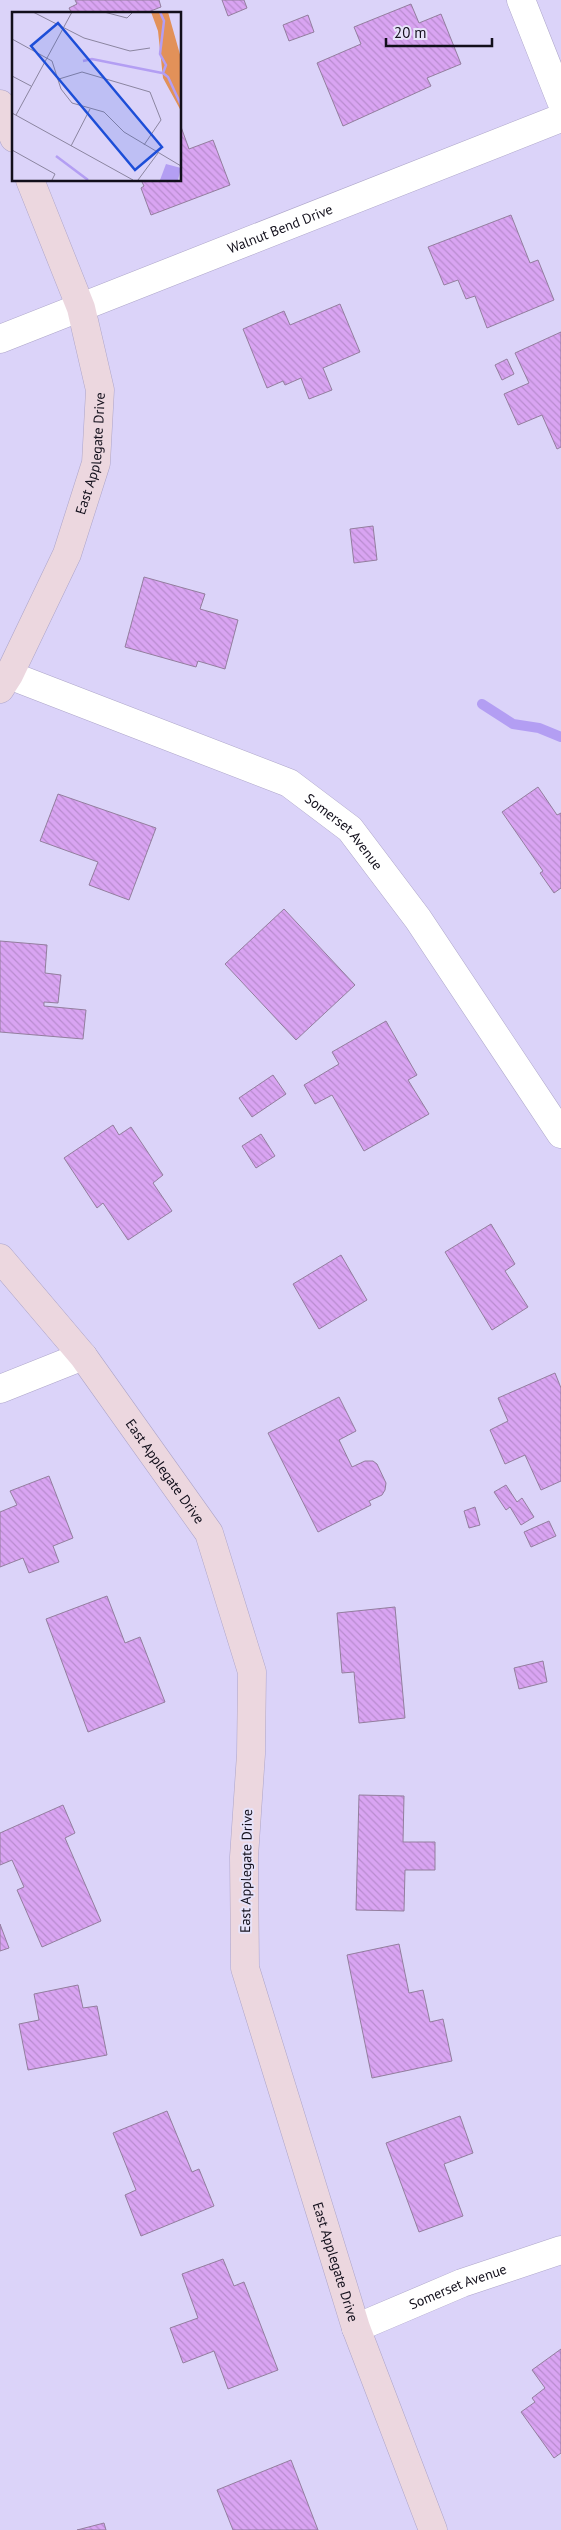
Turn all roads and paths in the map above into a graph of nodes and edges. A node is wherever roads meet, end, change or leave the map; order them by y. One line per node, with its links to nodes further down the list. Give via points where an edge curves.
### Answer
1 (521, 0): 2 (street)
2 (561, 101)
3 (0, 104): 5 (street)
4 (561, 118): 7 (street, Walnut Bend Drive)
5 (12, 133)
6 (30, 181): 7 (street, East Applegate Drive)
7 (81, 308): 8 (street, Walnut Bend Drive); 9 (street, East Applegate Drive, via 100,390 96,463 67,554)
8 (0, 339)
9 (4, 682): 10 (street, Somerset Avenue, via 289,783 350,829 418,918)
10 (561, 1134)
11 (0, 1258): 12 (street, East Applegate Drive)
12 (83, 1356): 13 (street); 15 (street, East Applegate Drive, via 209,1534 252,1672 251,1754 244,1857 245,1968)
13 (0, 1389)
14 (561, 2250): 15 (street, Somerset Avenue, via 462,2283)
15 (356, 2328): 16 (street, East Applegate Drive)
16 (433, 2530)

